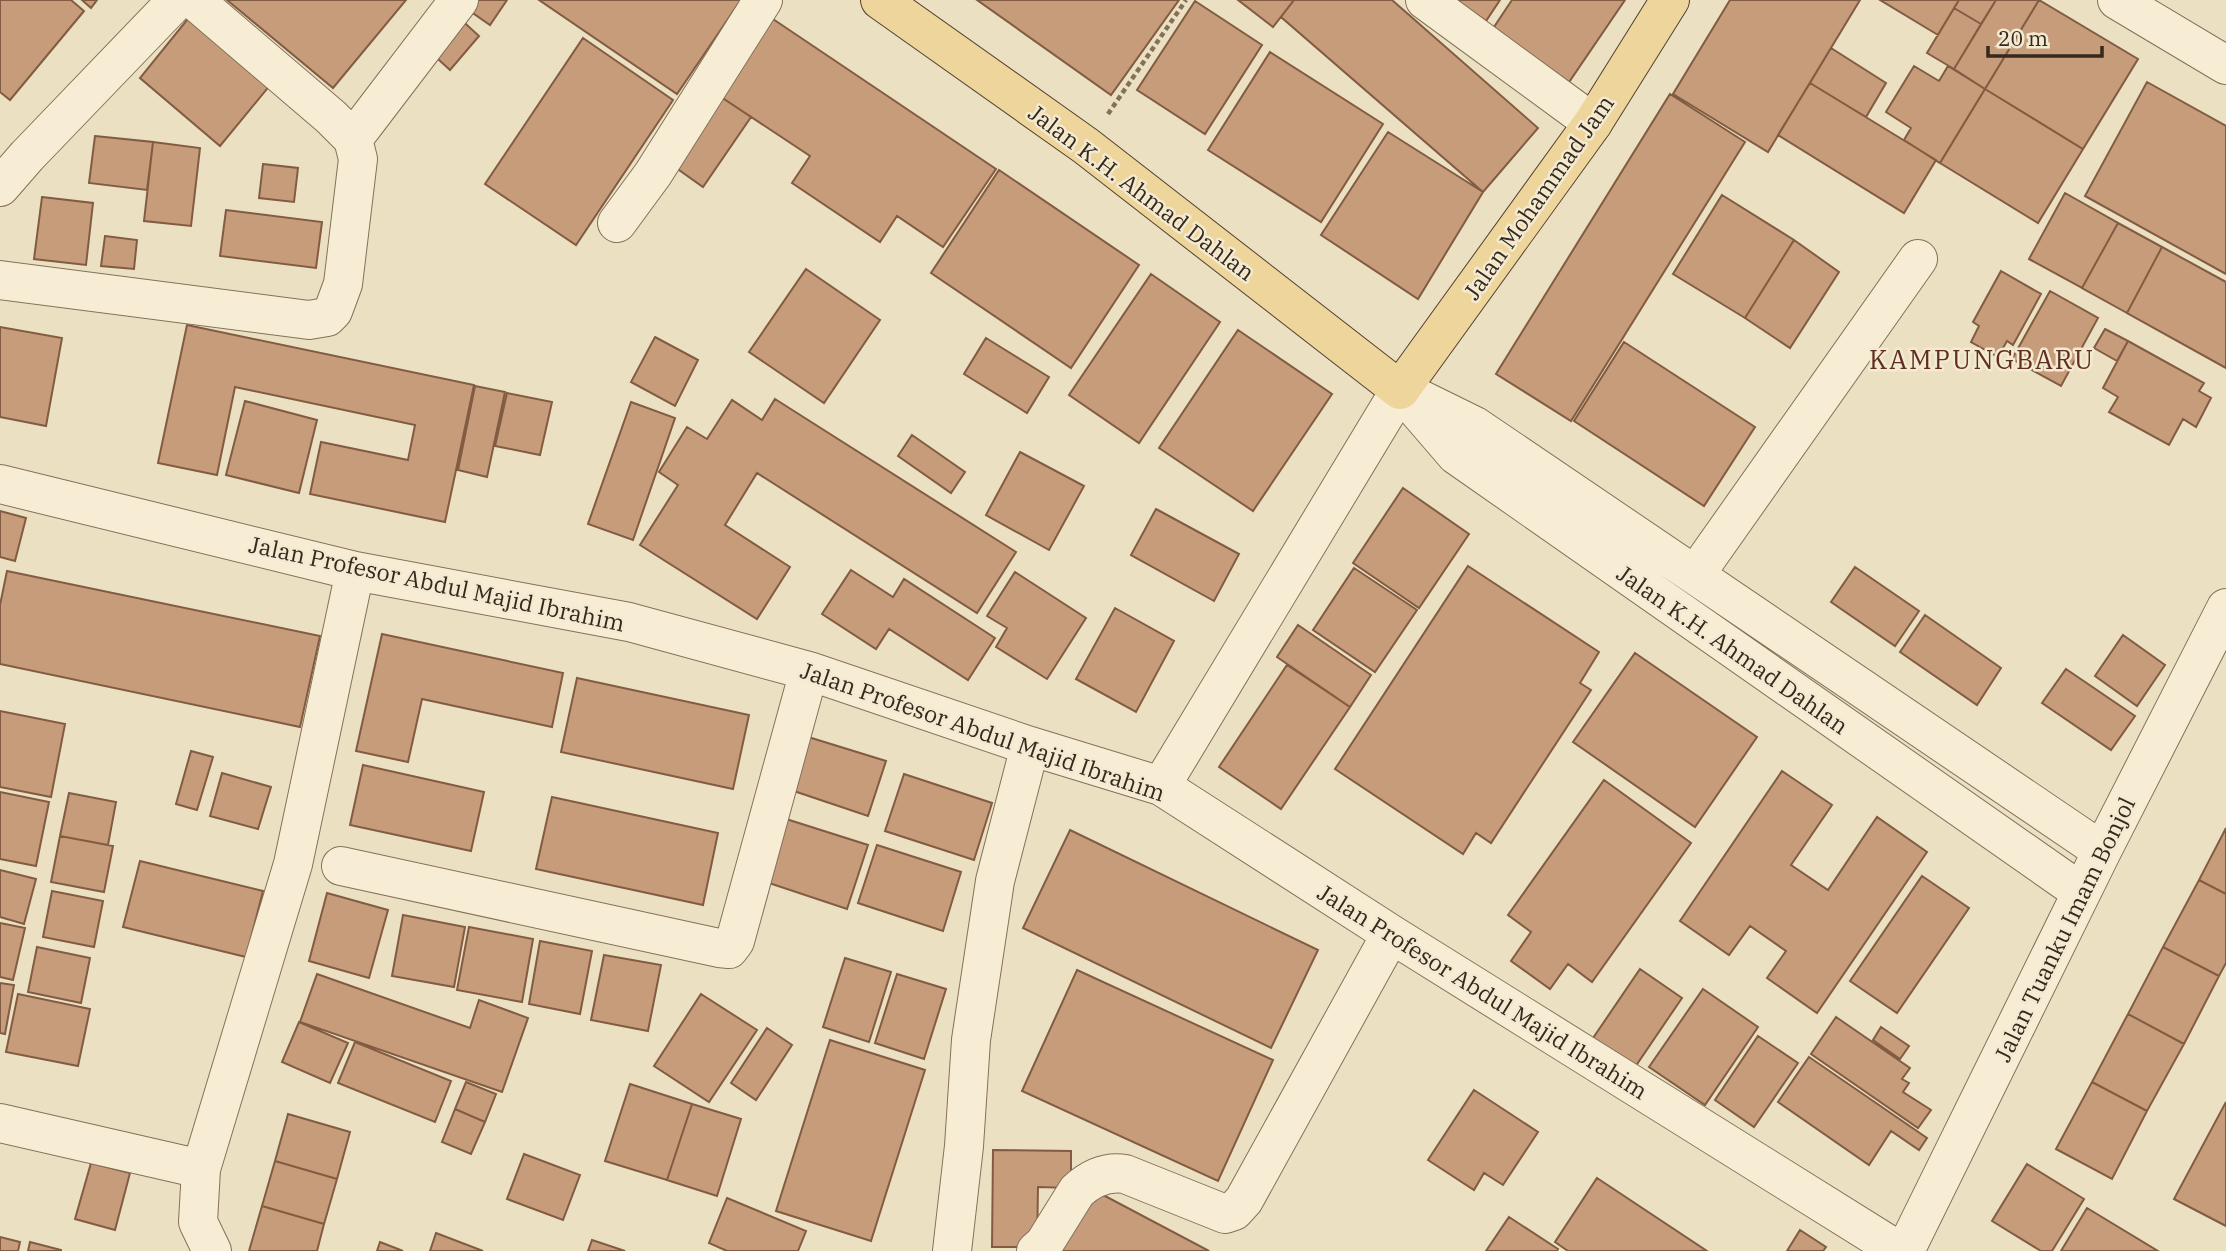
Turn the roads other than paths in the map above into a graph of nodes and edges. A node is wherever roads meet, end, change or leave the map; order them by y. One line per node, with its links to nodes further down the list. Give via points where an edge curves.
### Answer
1 (177, 0): 12 (street)
2 (194, 0): 11 (street)
3 (459, 0): 11 (street)
4 (763, 0): 13 (street)
5 (1425, 0): 10 (street)
6 (1670, 0): 10 (main road, Jalan Mohammad Jam)
7 (2117, 0): 9 (street)
8 (898, 5): 16 (main road, Jalan K.H. Ahmad Dahlan)
9 (2226, 65)
10 (1593, 123): 16 (main road, Jalan Mohammad Jam)
11 (353, 139): 15 (street, via 358,159 342,284 327,317 309,320)
12 (0, 187)
13 (617, 223)
14 (1918, 259): 19 (street)
15 (0, 279)
16 (1400, 390): 19 (street, Jalan K.H. Ahmad Dahlan, via 1475,426); 23 (street); 26 (street, Jalan K.H. Ahmad Dahlan, via 1456,456)
17 (0, 484): 18 (street, Jalan Profesor Abdul Majid Ibrahim)
18 (355, 571): 21 (street, Jalan Profesor Abdul Majid Ibrahim, via 629,622); 29 (street, via 293,864)
19 (1695, 575): 24 (street, Jalan K.H. Ahmad Dahlan)
20 (2226, 608): 24 (street, Jalan Tuanku Imam Bonjol)
21 (809, 671): 22 (street, Jalan Profesor Abdul Majid Ibrahim); 25 (street, via 729,948)
22 (1030, 746): 23 (street, Jalan Profesor Abdul Majid Ibrahim); 31 (street, via 995,881 971,1040)
23 (1161, 786): 27 (street, Jalan Profesor Abdul Majid Ibrahim)
24 (2102, 851): 26 (street, Jalan Tuanku Imam Bonjol)
25 (341, 866)
26 (2081, 892): 34 (street, Jalan Tuanku Imam Bonjol)
27 (1391, 934): 32 (street, via 1234,1211 1225,1214 1115,1172 1077,1191); 33 (street, Jalan Profesor Abdul Majid Ibrahim)
28 (0, 1123): 29 (street)
29 (201, 1169): 30 (street, via 198,1222)
30 (212, 1251)
31 (952, 1251)
32 (1037, 1251)
33 (1899, 1251)
34 (1905, 1251)

